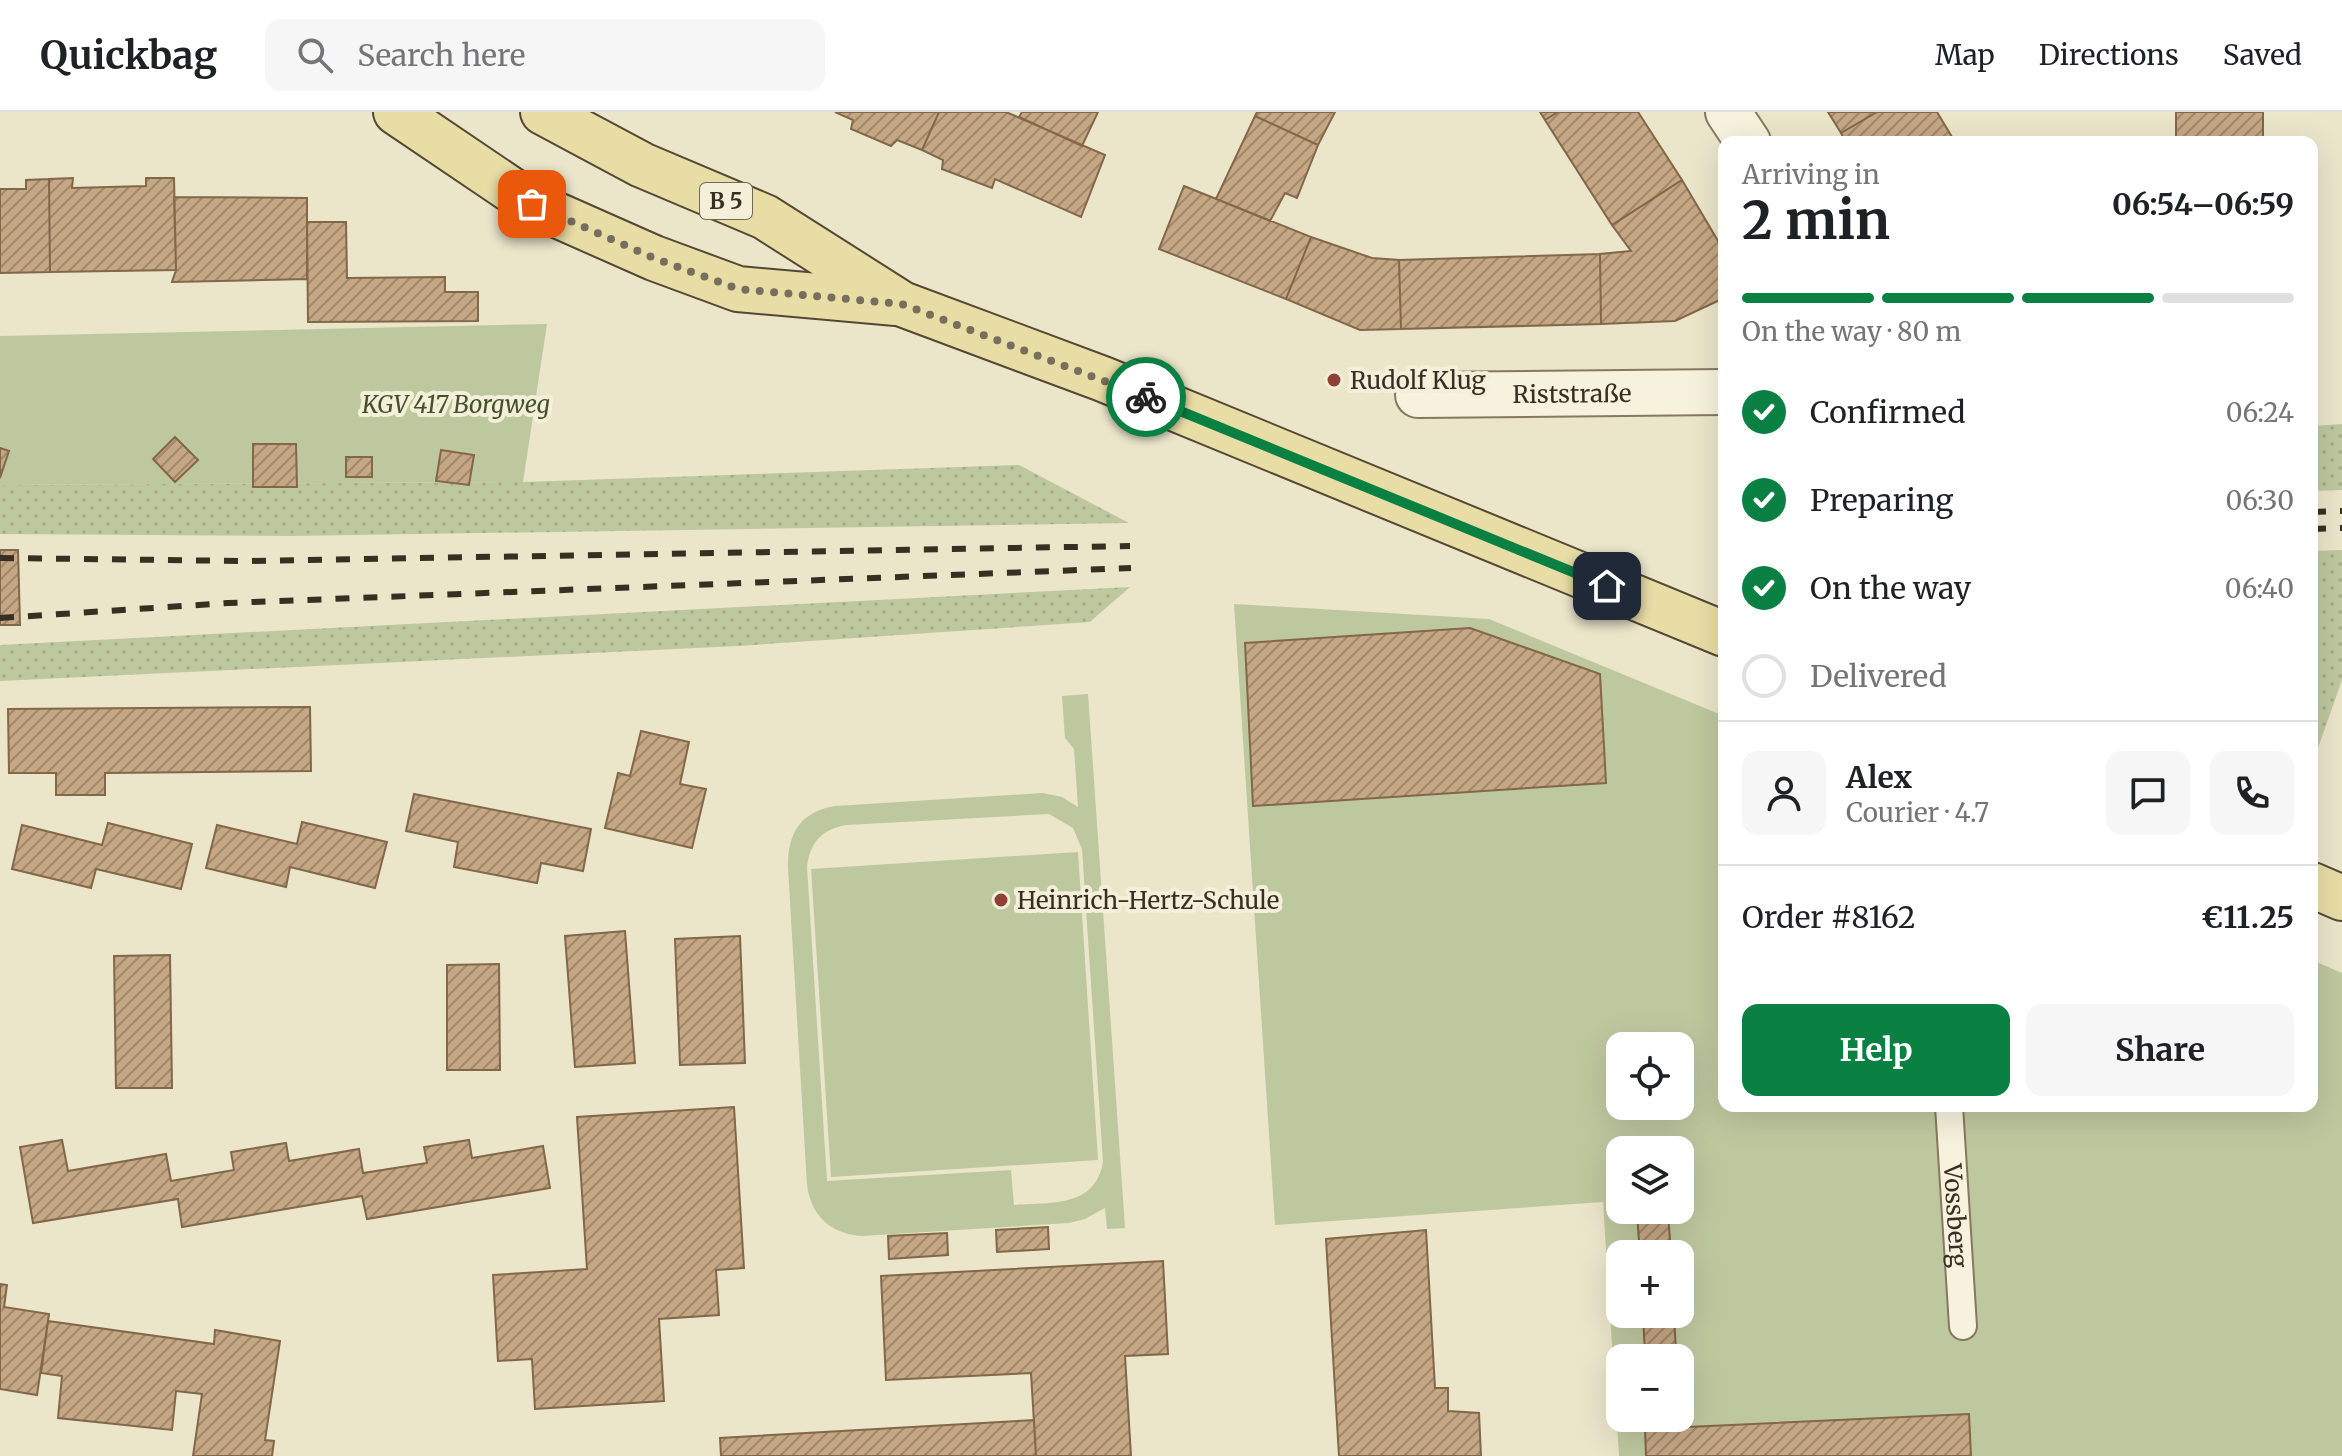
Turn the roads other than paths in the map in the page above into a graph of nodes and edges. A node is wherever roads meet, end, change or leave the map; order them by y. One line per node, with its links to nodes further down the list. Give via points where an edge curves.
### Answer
1 (396, 112): 5 (main road, B 5, via 532,204 654,258 738,289)
2 (543, 112): 5 (main road, B 5, via 642,165 765,217)
3 (1728, 112): 4 (street)
4 (1744, 136)
5 (902, 304): 8 (main road, B 5, via 1103,379)
6 (1718, 392): 7 (street, Riststraße)
7 (1418, 395)
8 (1718, 632)
9 (2318, 888): 10 (main road)
10 (2342, 898)
11 (1949, 1112): 12 (lane, Vossberg)
12 (1963, 1326)

